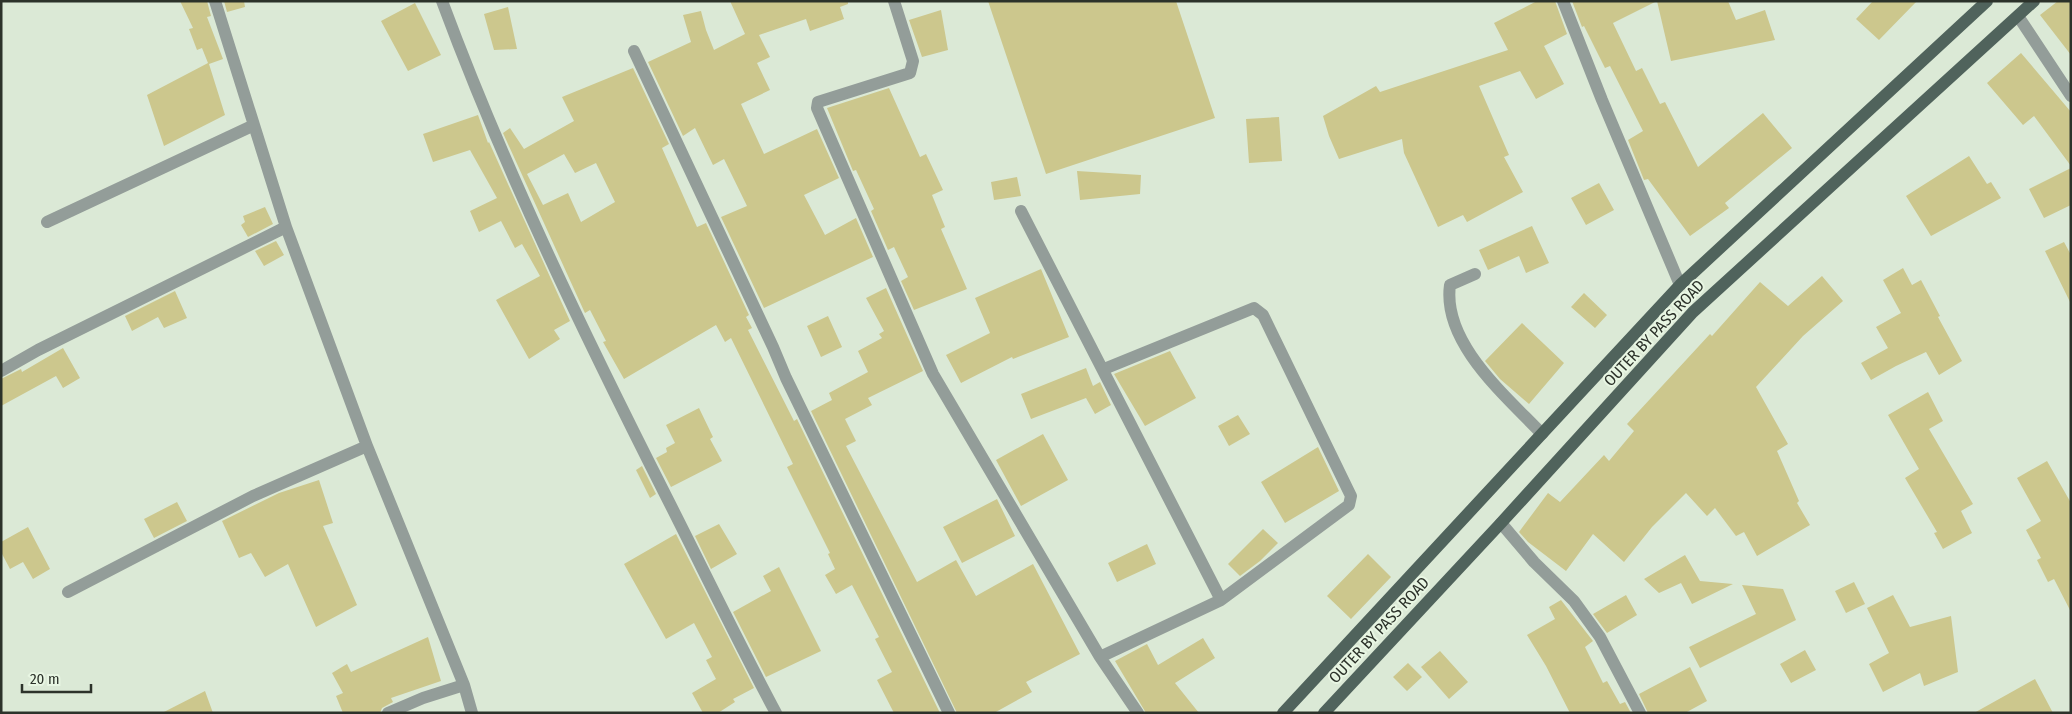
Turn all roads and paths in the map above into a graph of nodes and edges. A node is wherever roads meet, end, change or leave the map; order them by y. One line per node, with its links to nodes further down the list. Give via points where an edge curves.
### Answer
1 (215, 1): 10 (street)
2 (442, 1): 27 (street, via 468,72 582,327)
3 (894, 1): 23 (street, via 913,61 910,73 818,102 817,108 933,374)
4 (1563, 1): 15 (street)
5 (1987, 1): 15 (main road, OUTER BY PASS ROAD)
6 (2034, 1): 7 (main road, OUTER BY PASS ROAD)
7 (2018, 16): 9 (street); 20 (main road, OUTER BY PASS ROAD, via 1694,312)
8 (634, 51): 28 (street, via 786,378)
9 (2071, 96)
10 (252, 126): 12 (street); 13 (street)
11 (1021, 211): 16 (street)
12 (47, 222)
13 (286, 226): 17 (street); 19 (street)
14 (1475, 274): 18 (street, via 1450,285 1447,302 1457,327 1475,363)
15 (1680, 285): 18 (main road, OUTER BY PASS ROAD)
16 (1104, 369): 22 (street); 22 (street, via 1254,308 1263,315 1351,496 1349,505)
17 (1, 371)
18 (1542, 434): 30 (main road, OUTER BY PASS ROAD)
19 (367, 446): 21 (street, via 253,496); 24 (street)
20 (1501, 523): 31 (main road, OUTER BY PASS ROAD); 32 (street, via 1534,562 1574,601 1600,637)
21 (68, 592)
22 (1221, 600): 23 (street)
23 (1100, 657): 29 (street)
24 (464, 685): 25 (street); 26 (street)
25 (388, 713)
26 (472, 713)
27 (776, 713)
28 (949, 713)
29 (1138, 713)
30 (1283, 713)
31 (1324, 713)
32 (1640, 713)

